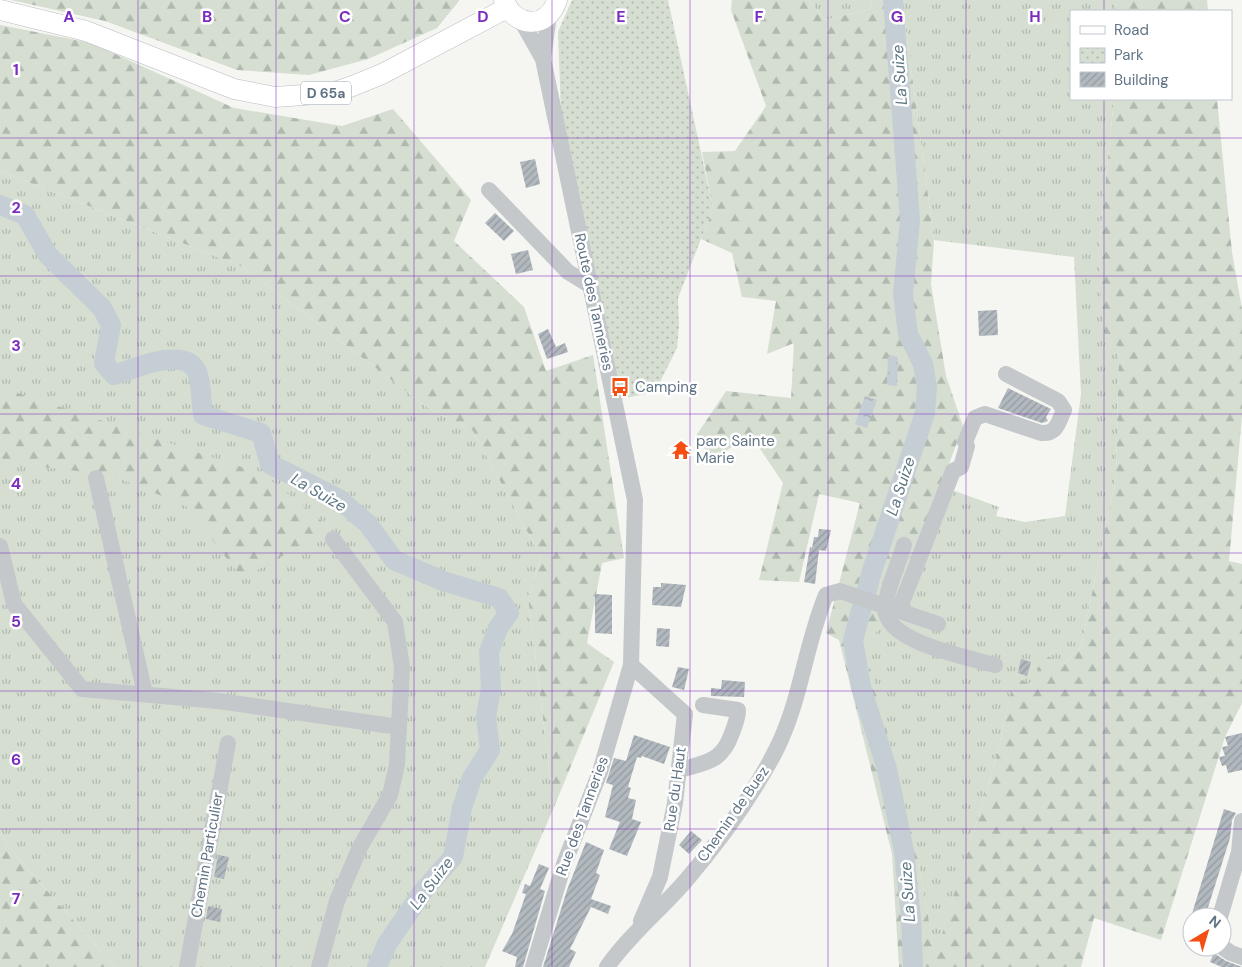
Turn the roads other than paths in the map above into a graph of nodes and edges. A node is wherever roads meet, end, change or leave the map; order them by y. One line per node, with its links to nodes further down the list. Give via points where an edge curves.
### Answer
1 (553, 7): 2 (main road, via 536,21); 4 (street, Route des Tanneries)
2 (510, 9): 3 (main road, D 65a, via 350,87 331,93 275,97 234,89 86,31); 4 (street, Route des Tanneries)
3 (0, 10)
4 (543, 59): 6 (street, Route des Tanneries)
5 (490, 190): 6 (street, via 568,272)
6 (591, 286): 15 (street, Route des Tanneries, via 635,500)
7 (1006, 374): 12 (street, via 1058,401 1064,410 1056,429 1050,434 1041,433 985,414 975,418 965,442 960,467 953,471)
8 (96, 478): 16 (street)
9 (333, 539): 18 (street, via 395,622 402,667)
10 (904, 545): 12 (street)
11 (0, 546): 16 (street, via 14,604 82,690)
12 (885, 606): 13 (street, Chemin de Buez); 14 (street, via 889,620 900,633 928,646); 24 (street, Chemin de Buez, via 853,594 835,591 826,595 799,693 777,748 757,784 688,878)
13 (938, 624)
14 (995, 665)
15 (631, 666): 20 (street, Rue du Haut, via 685,714); 27 (street, Rue des Tanneries, via 600,772 564,864)
16 (145, 694): 18 (street, via 284,709)
17 (704, 705): 20 (street, via 738,710 729,743 714,760)
18 (399, 727): 26 (street, via 397,765 390,795 360,848 337,900)
19 (228, 743): 25 (street, Chemin Particulier)
20 (680, 770): 24 (street, Rue du Haut, via 660,877)
21 (1242, 822): 22 (street)
22 (1241, 845): 23 (street)
23 (1223, 907)
24 (637, 931): 28 (street, Chemin de Buez)
25 (187, 967)
26 (319, 967)
27 (533, 967)
28 (606, 967)

